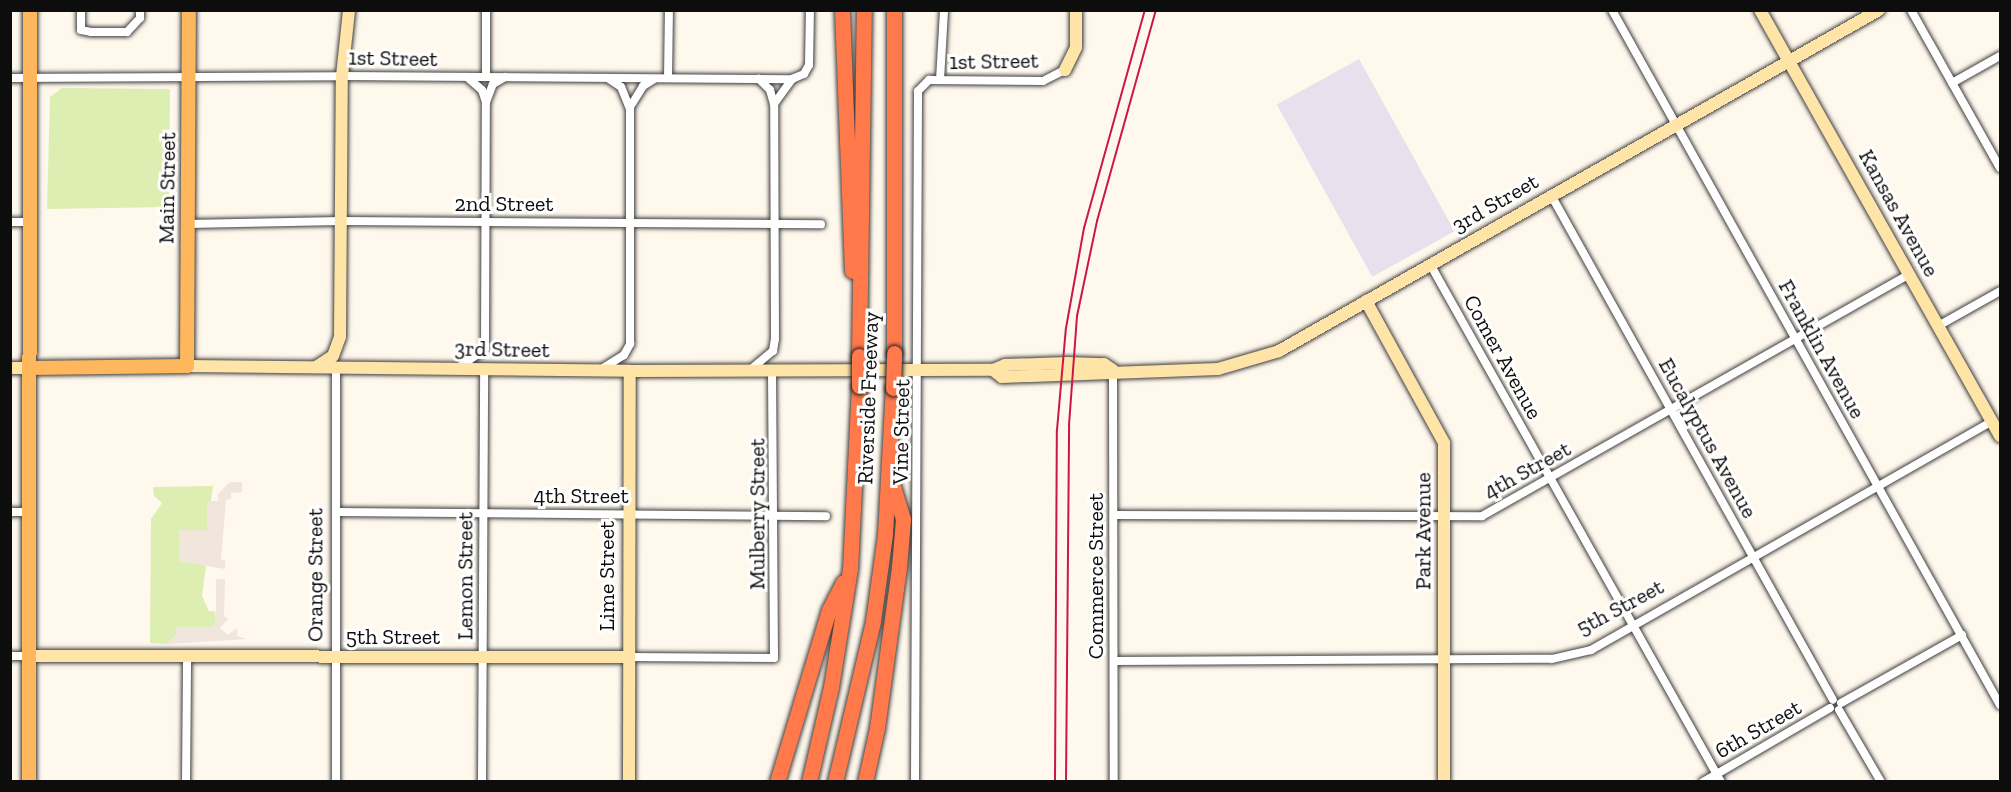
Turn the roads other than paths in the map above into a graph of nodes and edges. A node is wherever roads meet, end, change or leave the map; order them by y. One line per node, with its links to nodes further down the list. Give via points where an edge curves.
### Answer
1 (30, 10): 30 (main road)
2 (81, 10): 3 (street, via 81,30 127,32 135,26)
3 (140, 10)
4 (189, 10): 26 (main road, Main Street)
5 (349, 10): 21 (main road)
6 (486, 10): 23 (street)
7 (669, 10): 29 (street)
8 (810, 10): 32 (street, via 809,65 804,74)
9 (842, 10): 55 (highway, via 848,229)
10 (864, 10): 55 (highway, Riverside Freeway)
11 (894, 10): 75 (highway, Riverside Freeway, bridge, via 894,353)
12 (944, 10): 33 (street)
13 (1076, 10): 20 (main road, via 1076,48)
14 (1612, 10): 39 (street, Franklin Avenue)
15 (1760, 10): 19 (main road, Kansas Avenue)
16 (1879, 10): 19 (main road, 3rd Street)
17 (1911, 10): 34 (street)
18 (2001, 56): 34 (street)
19 (1788, 62): 39 (main road, 3rd Street); 51 (main road, Kansas Avenue)
20 (1065, 69): 33 (street, 1st Street, via 1043,81)
21 (342, 76): 22 (street, 1st Street); 26 (street, 1st Street); 42 (main road)
22 (466, 77): 23 (street, 1st Street); 36 (street, via 476,82)
23 (486, 77): 24 (street, 1st Street)
24 (505, 77): 27 (street, 1st Street); 36 (street, via 493,84)
25 (10, 78): 30 (street, 1st Street)
26 (189, 78): 30 (street, 1st Street); 47 (main road, Main Street)
27 (609, 78): 28 (street, 1st Street); 38 (street, via 621,87)
28 (654, 78): 29 (street, 1st Street); 38 (street, via 633,98)
29 (668, 78): 31 (street, 1st Street)
30 (30, 79): 44 (main road)
31 (759, 79): 32 (street, 1st Street); 37 (street, via 770,90)
32 (792, 79): 37 (street)
33 (940, 80): 35 (street, 1st Street)
34 (1952, 83): 40 (street)
35 (921, 84): 64 (street, Vine Street)
36 (486, 102): 45 (street)
37 (774, 104): 46 (street)
38 (630, 109): 48 (street)
39 (1676, 125): 41 (main road, 3rd Street); 57 (street, Franklin Avenue)
40 (2000, 168)
41 (1551, 195): 50 (main road, 3rd Street); 72 (street, Eucalyptus Avenue)
42 (341, 221): 45 (street, 2nd Street); 47 (street, 2nd Street); 56 (main road)
43 (10, 222): 44 (street)
44 (30, 222): 61 (main road)
45 (485, 222): 48 (street, 2nd Street); 65 (street, via 485,349)
46 (774, 222): 48 (street, 2nd Street); 49 (street, 2nd Street); 66 (street, via 775,339 773,351)
47 (187, 224): 58 (main road, Main Street)
48 (629, 224): 70 (street, via 630,344 624,355)
49 (821, 224)
50 (1430, 264): 53 (main road, 3rd Street); 76 (street, Comer Avenue)
51 (1909, 274): 54 (main road, Kansas Avenue); 57 (street, 4th Street)
52 (2001, 291): 54 (street)
53 (1366, 301): 68 (main road, 3rd Street, via 1279,351 1249,362 1218,369); 86 (main road, Park Avenue, via 1444,443)
54 (1938, 326): 73 (main road, Kansas Avenue)
55 (859, 336): 88 (highway, Riverside Freeway, bridge)
56 (340, 337): 59 (main road, via 333,356); 63 (main road)
57 (1796, 340): 72 (street, 4th Street); 77 (street, Franklin Avenue)
58 (187, 366): 59 (main road, 3rd Street); 61 (main road, 3rd Street)
59 (316, 367): 62 (main road, 3rd Street)
60 (10, 368): 61 (main road, 3rd Street)
61 (29, 368): 79 (main road)
62 (336, 368): 63 (main road, 3rd Street); 80 (street, Orange Street)
63 (351, 368): 65 (main road, 3rd Street)
64 (920, 369): 67 (main road, 3rd Street); 68 (main road, 3rd Street, via 993,370 1005,365 1067,363 1104,364); 112 (street, Vine Street)
65 (455, 370): 69 (main road, 3rd Street)
66 (750, 370): 67 (main road, 3rd Street); 71 (main road, 3rd Street)
67 (772, 370): 81 (street, Mulberry Street)
68 (1113, 370): 84 (street, Commerce Street)
69 (484, 371): 70 (main road, 3rd Street); 82 (street, Lemon Street)
70 (597, 371): 71 (main road, 3rd Street)
71 (630, 371): 83 (main road, Lime Street)
72 (1671, 409): 76 (street, 4th Street); 87 (street, Eucalyptus Avenue)
73 (1992, 421): 74 (main road, Kansas Avenue); 77 (street, 5th Street)
74 (2001, 436)
75 (889, 472): 110 (highway, Riverside Freeway, via 873,621); 111 (highway, via 903,519 877,728)
76 (1550, 478): 86 (street, 4th Street, via 1482,516); 89 (street, Comer Avenue)
77 (1879, 487): 87 (street, 5th Street); 90 (street, Franklin Avenue)
78 (10, 512): 79 (street)
79 (29, 512): 92 (main road)
80 (336, 512): 82 (street, 4th Street); 94 (street, Orange Street)
81 (776, 513): 83 (street, 4th Street); 85 (street, 4th Street); 96 (street, Mulberry Street)
82 (483, 514): 83 (street, 4th Street); 97 (street, Lemon Street)
83 (628, 514): 95 (main road, Lime Street)
84 (1114, 515): 86 (street, 4th Street); 98 (street, Commerce Street)
85 (826, 516)
86 (1445, 516): 99 (main road, Park Avenue)
87 (1753, 556): 89 (street, 5th Street); 100 (street, Eucalyptus Avenue)
88 (850, 569): 108 (highway, via 829,610); 109 (highway, Riverside Freeway, via 831,687)
89 (1634, 626): 99 (street, 5th Street, via 1591,650 1552,659); 102 (street, Comer Avenue)
90 (1962, 635): 100 (street, 6th Street); 101 (street, Franklin Avenue)
91 (10, 656): 92 (street, 5th Street)
92 (29, 656): 93 (main road, 5th Street); 103 (main road)
93 (187, 657): 94 (main road, 5th Street); 104 (street)
94 (336, 657): 97 (main road, 5th Street); 105 (street, Orange Street)
95 (628, 657): 96 (street, 5th Street); 97 (main road, 5th Street); 107 (main road, Lime Street)
96 (774, 658)
97 (483, 659): 106 (street, Lemon Street)
98 (1114, 661): 99 (street, 5th Street); 113 (street, Commerce Street)
99 (1444, 661): 114 (main road, Park Avenue)
100 (1836, 705): 102 (street, 6th Street); 116 (street, Eucalyptus Avenue)
101 (2001, 705)
102 (1718, 778): 115 (street, 6th Street)
103 (29, 782)
104 (186, 782)
105 (336, 782)
106 (482, 782)
107 (629, 782)
108 (777, 782)
109 (808, 782)
110 (835, 782)
111 (865, 782)
112 (915, 782)
113 (1114, 782)
114 (1444, 782)
115 (1703, 782)
116 (1881, 782)

